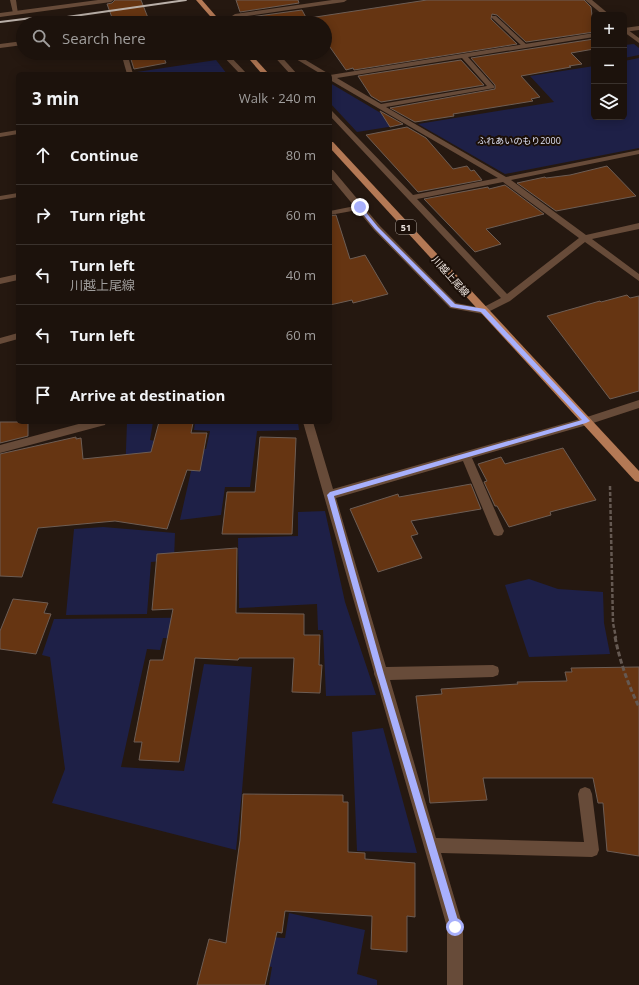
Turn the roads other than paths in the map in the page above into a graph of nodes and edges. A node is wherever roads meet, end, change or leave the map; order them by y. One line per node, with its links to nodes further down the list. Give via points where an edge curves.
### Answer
1 (13, 0): 7 (street)
2 (112, 0): 7 (street)
3 (199, 0): 9 (main road)
4 (344, 0): 10 (street)
5 (588, 0): 6 (street)
6 (603, 12)
7 (16, 13): 8 (street)
8 (0, 15)
9 (213, 16)
10 (235, 16)
11 (494, 17): 19 (street)
12 (639, 28): 13 (street)
13 (627, 30)
14 (627, 32): 16 (street)
15 (591, 35): 19 (street)
16 (639, 41)
17 (16, 44): 18 (street)
18 (0, 46)
19 (525, 46): 20 (street)
20 (464, 56): 31 (street); 33 (street, via 492,87)
21 (126, 60): 26 (street)
22 (230, 60): 27 (street)
23 (253, 60): 28 (main road)
24 (281, 60): 29 (street)
25 (301, 60): 30 (street)
26 (129, 72)
27 (242, 72)
28 (264, 72)
29 (292, 72)
30 (322, 72)
31 (332, 76)
32 (332, 78): 33 (street)
33 (379, 106): 40 (street)
34 (332, 114): 43 (street)
35 (16, 132): 36 (street)
36 (0, 135)
37 (332, 146): 52 (main road, 川越上尾線 / 51)
38 (639, 152): 40 (street)
39 (332, 174): 44 (street)
40 (503, 178): 43 (street); 47 (street)
41 (16, 195): 42 (street)
42 (0, 198)
43 (412, 198): 51 (street)
44 (360, 207): 45 (street); 52 (street, via 453,306)
45 (332, 213)
46 (639, 226): 47 (street)
47 (585, 238): 49 (street); 51 (street)
48 (16, 277): 50 (street)
49 (639, 278)
50 (0, 281)
51 (507, 299): 52 (street)
52 (483, 310): 56 (main road, 川越上尾線 / 51)
53 (16, 337): 54 (street)
54 (0, 341)
55 (639, 404): 56 (street)
56 (586, 421): 60 (street); 61 (main road, 川越上尾線 / 51)
57 (94, 424): 59 (street)
58 (309, 424): 62 (street)
59 (0, 449)
60 (466, 456): 62 (street); 63 (street)
61 (639, 478)
62 (330, 495): 65 (street)
63 (498, 531)
64 (493, 671): 65 (street)
65 (380, 674): 67 (street)
66 (585, 794): 67 (street, via 592,850)
67 (431, 845): 68 (street, via 455,927)
68 (455, 985)

